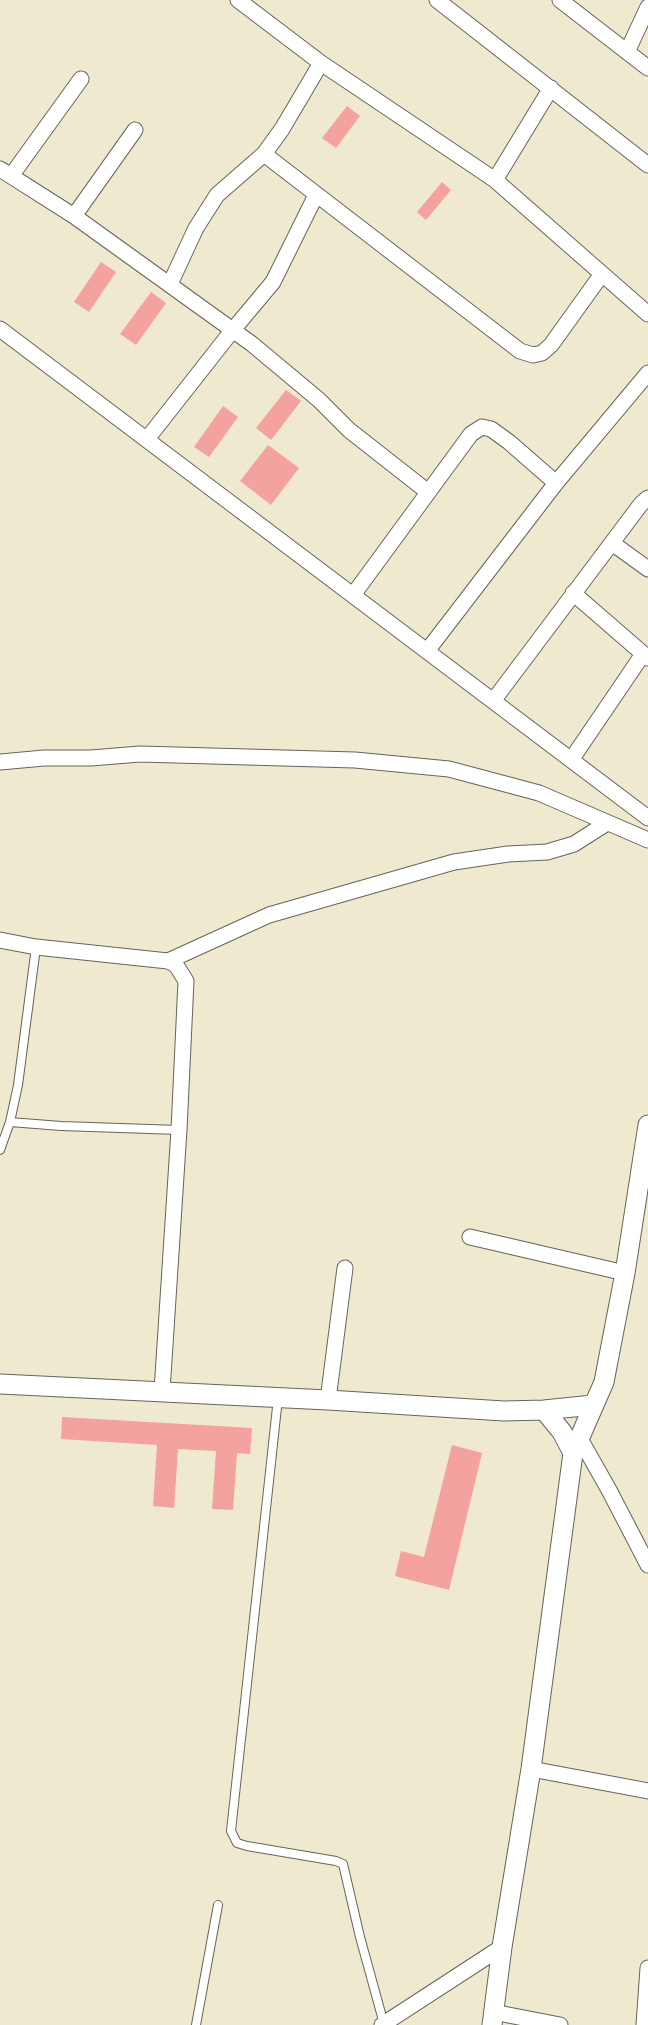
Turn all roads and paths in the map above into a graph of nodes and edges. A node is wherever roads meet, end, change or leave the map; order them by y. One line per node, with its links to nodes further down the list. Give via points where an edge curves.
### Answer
1 (238, 0): 7 (street)
2 (437, 0): 10 (street)
3 (560, 0): 4 (street)
4 (576, 5): 6 (street)
5 (648, 7): 6 (street)
6 (627, 52): 8 (street)
7 (321, 63): 12 (street); 15 (street)
8 (648, 68)
9 (81, 79): 14 (street)
10 (551, 88): 13 (street); 15 (street)
11 (136, 130): 17 (street)
12 (264, 154): 16 (street); 19 (street, via 217,196 196,228)
13 (648, 165)
14 (5, 173): 17 (street)
15 (495, 180): 18 (street)
16 (316, 195): 18 (street, via 520,351 533,355 542,353 551,345); 22 (street, via 274,282)
17 (74, 216): 19 (street)
18 (602, 274): 20 (street)
19 (170, 284): 22 (street)
20 (648, 314)
21 (0, 329): 24 (street)
22 (232, 331): 24 (street); 26 (street, via 252,344 319,400 349,430)
23 (648, 372): 25 (street)
24 (147, 440): 31 (street)
25 (556, 483): 26 (street, via 509,442 491,429 482,427 471,434); 32 (street)
26 (428, 492): 31 (street)
27 (648, 498): 28 (street)
28 (612, 543): 29 (street); 30 (street)
29 (648, 569)
30 (573, 593): 33 (street); 34 (street)
31 (353, 595): 32 (street)
32 (427, 651): 34 (street)
33 (646, 656): 35 (street)
34 (493, 701): 35 (street)
35 (571, 760): 37 (street)
36 (0, 762): 38 (street, via 140,754 355,760 441,769 539,793)
37 (648, 818)
38 (608, 823): 39 (street); 42 (street, via 574,844 547,852 508,854 454,862 269,915)
39 (648, 840)
40 (0, 940): 41 (street)
41 (36, 947): 42 (street); 43 (lane, via 18,1084)
42 (168, 961): 45 (street, via 176,965 186,981)
43 (10, 1122): 45 (lane); 46 (lane)
44 (648, 1126): 49 (street)
45 (179, 1130): 51 (street)
46 (0, 1150)
47 (470, 1237): 49 (street)
48 (345, 1268): 53 (street)
49 (625, 1273): 54 (street, via 604,1382)
50 (0, 1384): 51 (street)
51 (162, 1391): 52 (street)
52 (278, 1397): 53 (street); 65 (lane, via 231,1831 237,1843 247,1846 343,1864)
53 (328, 1400): 55 (street, via 504,1411)
54 (593, 1405): 55 (street); 56 (street)
55 (544, 1410): 56 (street)
56 (576, 1445): 57 (street, via 609,1490); 58 (street)
57 (648, 1566)
58 (531, 1769): 59 (street); 61 (street)
59 (648, 1791)
60 (218, 1905): 64 (lane)
61 (502, 1947): 63 (street); 65 (street)
62 (648, 1968): 67 (street)
63 (492, 2019): 66 (street)
64 (196, 2025)
65 (383, 2025)
66 (560, 2025)
67 (644, 2025)

